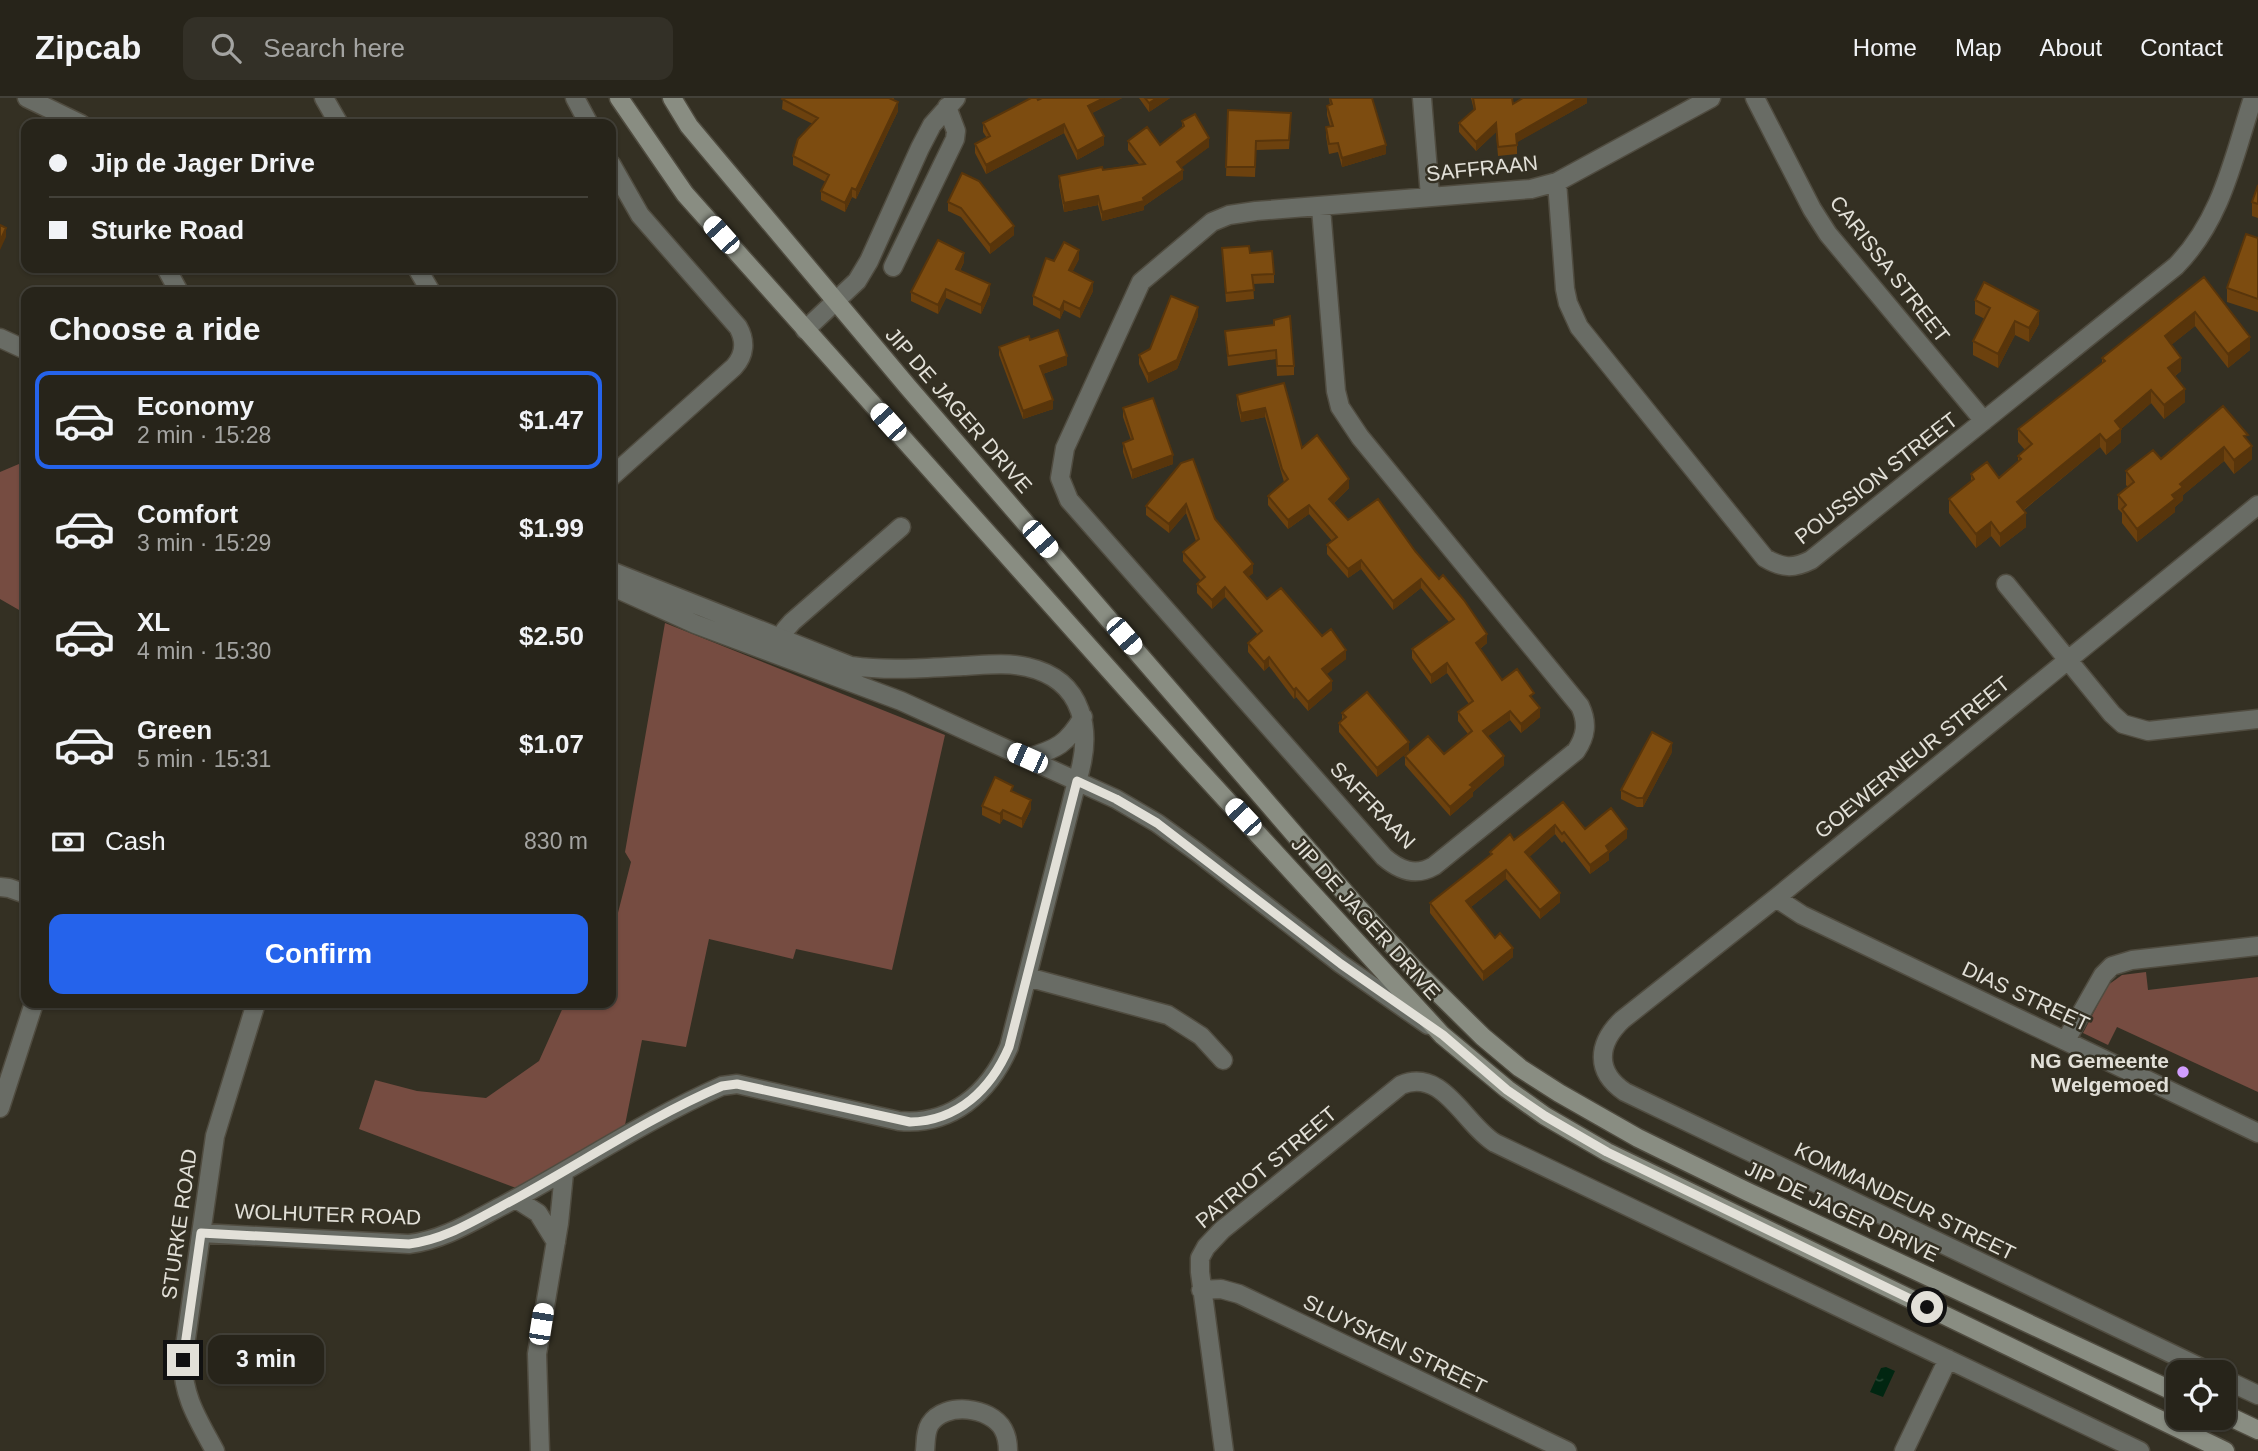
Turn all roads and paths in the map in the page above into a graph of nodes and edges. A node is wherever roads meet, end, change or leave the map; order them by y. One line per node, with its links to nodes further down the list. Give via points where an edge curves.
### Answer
1 (27, 98): 11 (street)
2 (324, 98): 12 (street)
3 (575, 98): 13 (street)
4 (619, 98): 20 (main road, JIP DE JAGER DRIVE, via 685,194)
5 (672, 98): 19 (main road, JIP DE JAGER DRIVE, via 689,126)
6 (1422, 98): 16 (street)
7 (1711, 98): 15 (street, SAFFRAAN)
8 (1755, 98): 25 (street, CARISSA STREET, via 1828,234)
9 (2253, 98): 25 (street, POUSSION STREET, via 2217,208 2187,254)
10 (952, 103): 18 (street, via 955,139); 19 (street, via 919,148 869,261)
11 (71, 119)
12 (336, 119)
13 (586, 119)
14 (616, 173): 26 (street, via 640,215 738,327 744,344 738,362)
15 (1557, 182): 16 (street, SAFFRAAN, via 1531,190); 25 (street, POUSSION STREET, via 1565,289 1579,327 1765,558 1776,565 1789,568 1811,561)
16 (1430, 196): 17 (street, SAFFRAAN)
17 (1321, 208): 17 (street, SAFFRAAN, via 1229,215 1212,222 1141,282 1065,448 1060,478 1069,500 1384,857 1416,872 1434,866 1576,751 1585,724 1580,706 1353,429 1340,407)
18 (893, 267)
19 (836, 302): 20 (street); 59 (main road, JIP DE JAGER DRIVE, via 1353,902 1418,973 1502,1053 1559,1093 1638,1138)
20 (806, 330): 45 (main road, JIP DE JAGER DRIVE, via 1188,758)
21 (0, 331): 23 (street)
22 (0, 338): 24 (street)
23 (21, 338)
24 (21, 348)
25 (1984, 421)
26 (616, 472)
27 (2258, 505): 33 (street, GOEWERNEUR STREET)
28 (901, 527): 32 (street, via 792,622)
29 (616, 573): 32 (street)
30 (2006, 584): 33 (street)
31 (616, 588): 32 (street, via 695,624)
32 (778, 646): 34 (street, via 870,669 1027,667 1060,683); 36 (street)
33 (2068, 659): 35 (street, via 2112,714 2136,729); 40 (street, GOEWERNEUR STREET)
34 (1083, 717): 36 (street, via 1062,744); 37 (street, WOLHUTER ROAD)
35 (2258, 719)
36 (1027, 758): 37 (street)
37 (1077, 781): 42 (street, WOLHUTER ROAD); 45 (street, via 1157,823 1341,964)
38 (0, 887): 39 (street)
39 (21, 892)
40 (1776, 898): 46 (street, DIAS STREET, via 1802,915); 47 (street, GOEWERNEUR STREET, via 1622,1020 1609,1033)
41 (2258, 946): 46 (street, via 2132,960 2112,967)
42 (1027, 977): 48 (street, via 1168,1015 1191,1028); 51 (street, WOLHUTER ROAD, via 1009,1047 995,1075 974,1098 948,1114 899,1121 737,1084 722,1086 635,1129)
43 (32, 1008): 49 (street)
44 (254, 1008): 53 (street, STURKE ROAD, via 215,1136)
45 (1443, 1035): 71 (main road, JIP DE JAGER DRIVE, via 1507,1090 1607,1152)
46 (2066, 1041): 50 (street, DIAS STREET)
47 (1602, 1051): 57 (street, KOMMANDEUR STREET, via 1605,1070 1625,1092)
48 (1223, 1060)
49 (0, 1108)
50 (2258, 1133)
51 (564, 1173): 52 (street, WOLHUTER ROAD); 54 (street)
52 (516, 1199): 53 (street, WOLHUTER ROAD, via 444,1237 409,1244); 54 (street, via 538,1213)
53 (201, 1233): 63 (street, STURKE ROAD, via 183,1371 190,1405)
54 (556, 1242): 64 (street, via 537,1354)
55 (1201, 1290): 56 (street, PATRIOT STREET, via 1200,1258 1214,1237 1401,1084 1423,1080 1437,1086 1495,1143); 67 (street, PATRIOT STREET); 68 (street, SLUYSKEN STREET, via 1239,1294)
56 (1948, 1359): 69 (street); 70 (street)
57 (2185, 1360)
58 (2236, 1385): 60 (street)
59 (2166, 1388)
60 (2258, 1395)
61 (2236, 1420): 62 (main road)
62 (2258, 1430)
63 (215, 1451)
64 (540, 1451)
65 (925, 1451): 66 (street, via 926,1435 935,1418 961,1409 996,1421 1003,1429)
66 (1008, 1451)
67 (1224, 1451)
68 (1567, 1451)
69 (1904, 1451)
70 (2140, 1451)
71 (2225, 1451)

